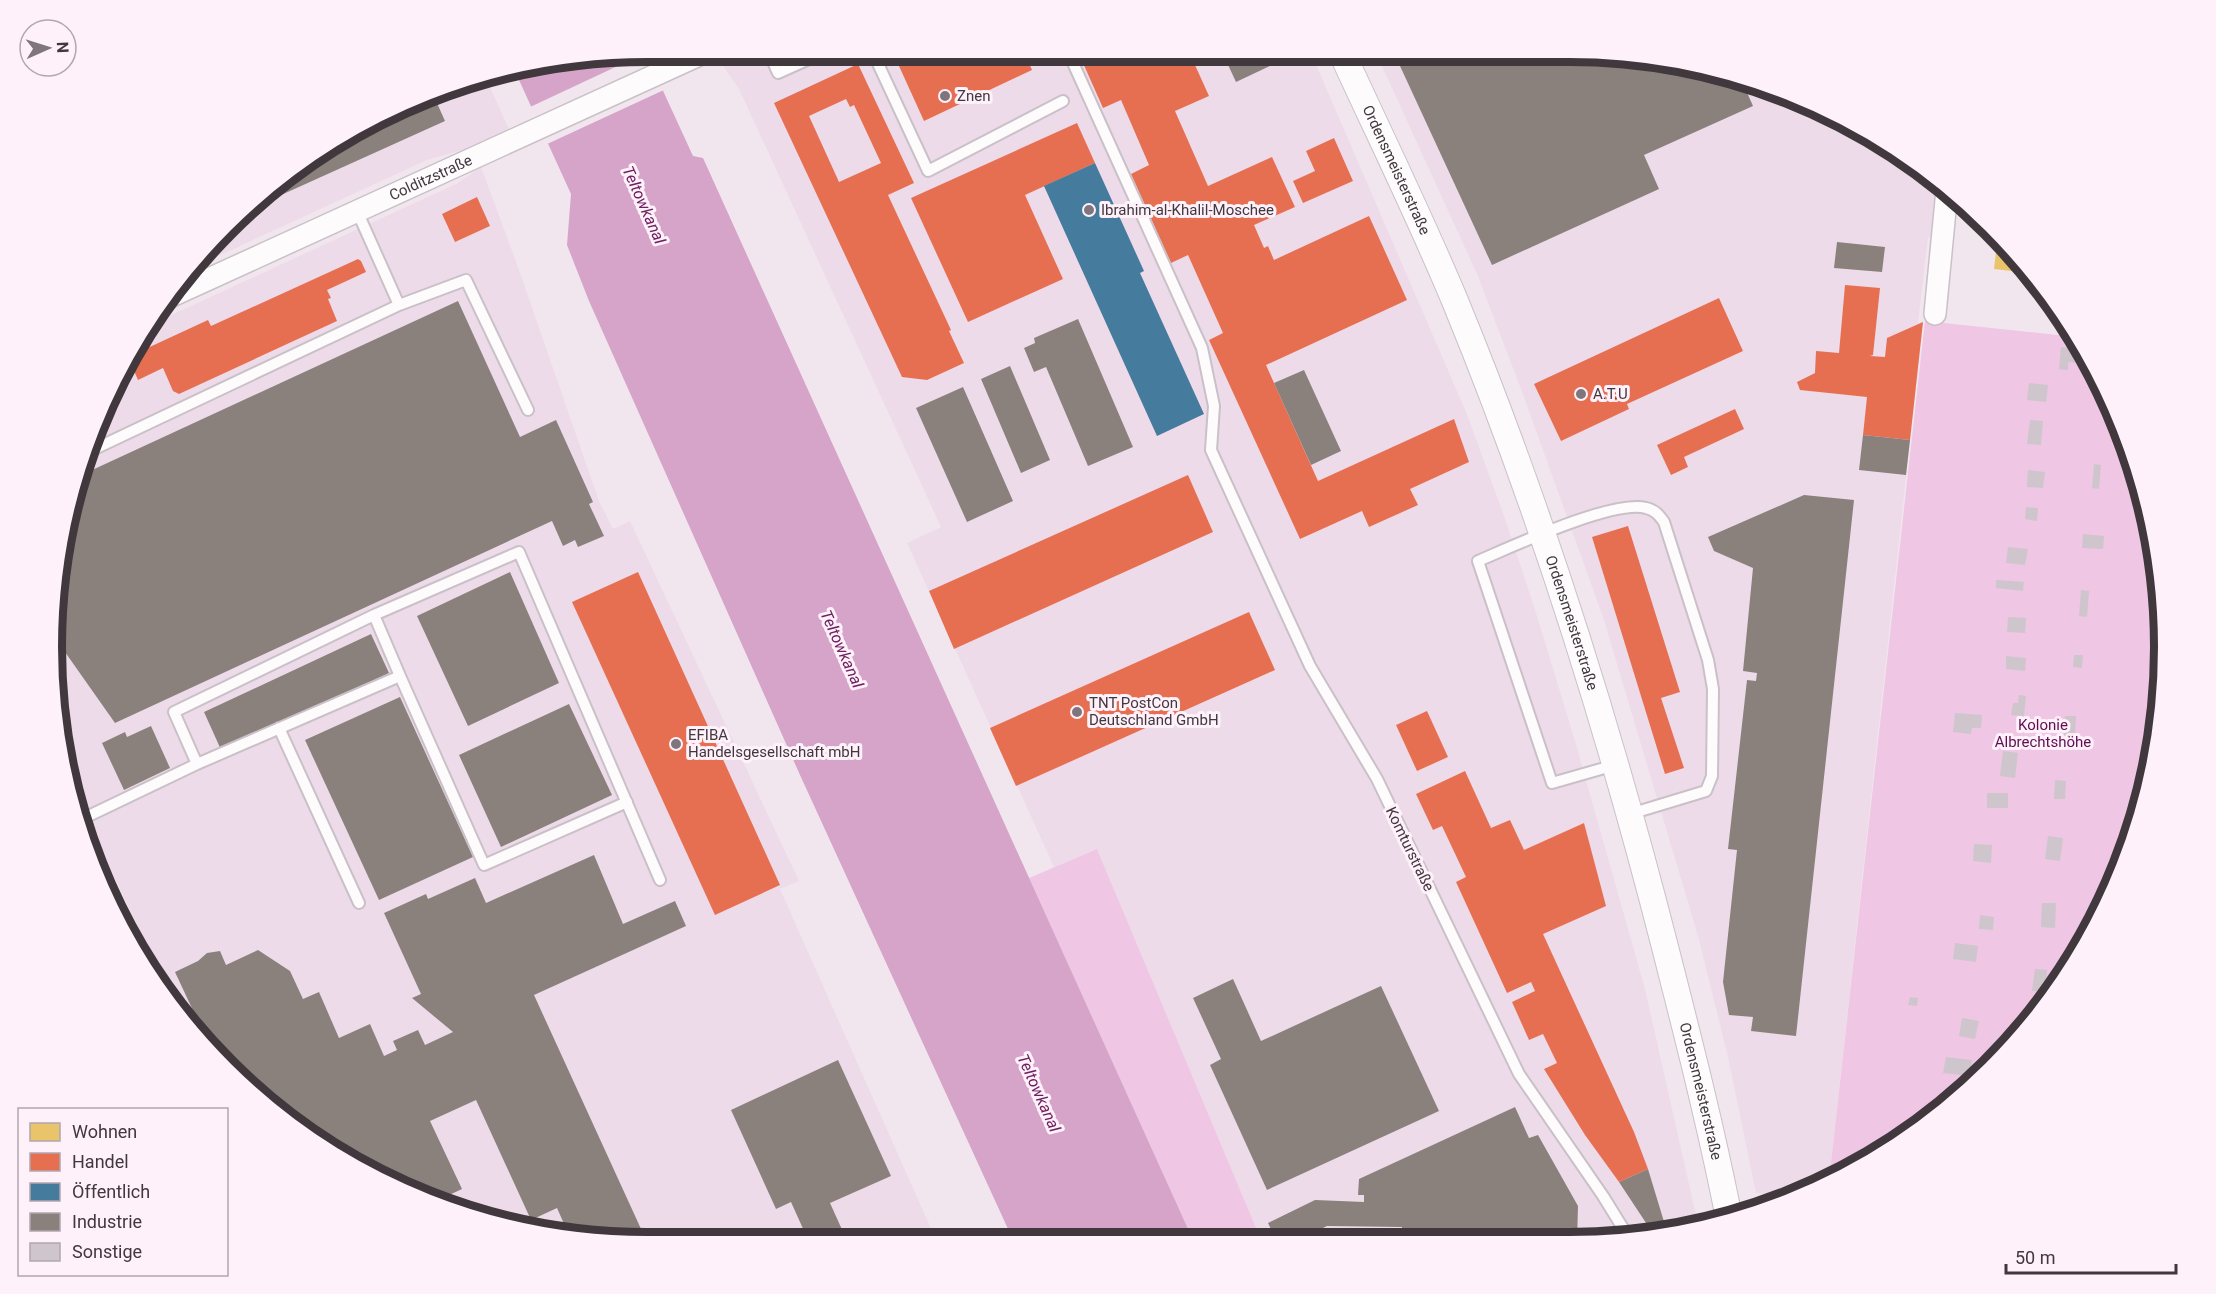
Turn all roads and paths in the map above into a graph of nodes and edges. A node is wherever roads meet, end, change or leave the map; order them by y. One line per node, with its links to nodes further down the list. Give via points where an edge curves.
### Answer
1 (684, 62): 9 (street, Colditzstraße)
2 (773, 62): 3 (lane, via 778,74)
3 (803, 62)
4 (877, 62): 7 (lane, via 928,171)
5 (1073, 62): 27 (lane, Komturstraße, via 1202,348 1215,406 1211,450 1310,666 1377,779 1519,1074)
6 (1346, 62): 15 (street, Ordensmeisterstraße, via 1455,302)
7 (1063, 101)
8 (1946, 200): 12 (street)
9 (357, 212): 10 (street, Colditzstraße); 11 (lane)
10 (182, 291)
11 (399, 305): 13 (lane, via 466,279); 14 (lane)
12 (1935, 314)
13 (528, 410)
14 (97, 448)
15 (1542, 534): 20 (street, Ordensmeisterstraße); 20 (lane, via 1478,561 1552,783); 22 (lane, via 1622,508 1657,512 1664,522 1708,660 1713,689 1712,776 1706,791)
16 (374, 615): 17 (lane); 19 (lane, via 174,712); 21 (lane, via 519,552)
17 (400, 676): 18 (lane); 21 (lane, via 484,865)
18 (279, 728): 19 (lane); 25 (lane)
19 (197, 764): 23 (lane)
20 (1615, 765): 22 (street, Ordensmeisterstraße)
21 (627, 801): 24 (lane)
22 (1630, 814): 26 (street, Ordensmeisterstraße, via 1689,1040)
23 (87, 817)
24 (660, 880)
25 (359, 903)
26 (1727, 1211)
27 (1624, 1229)

